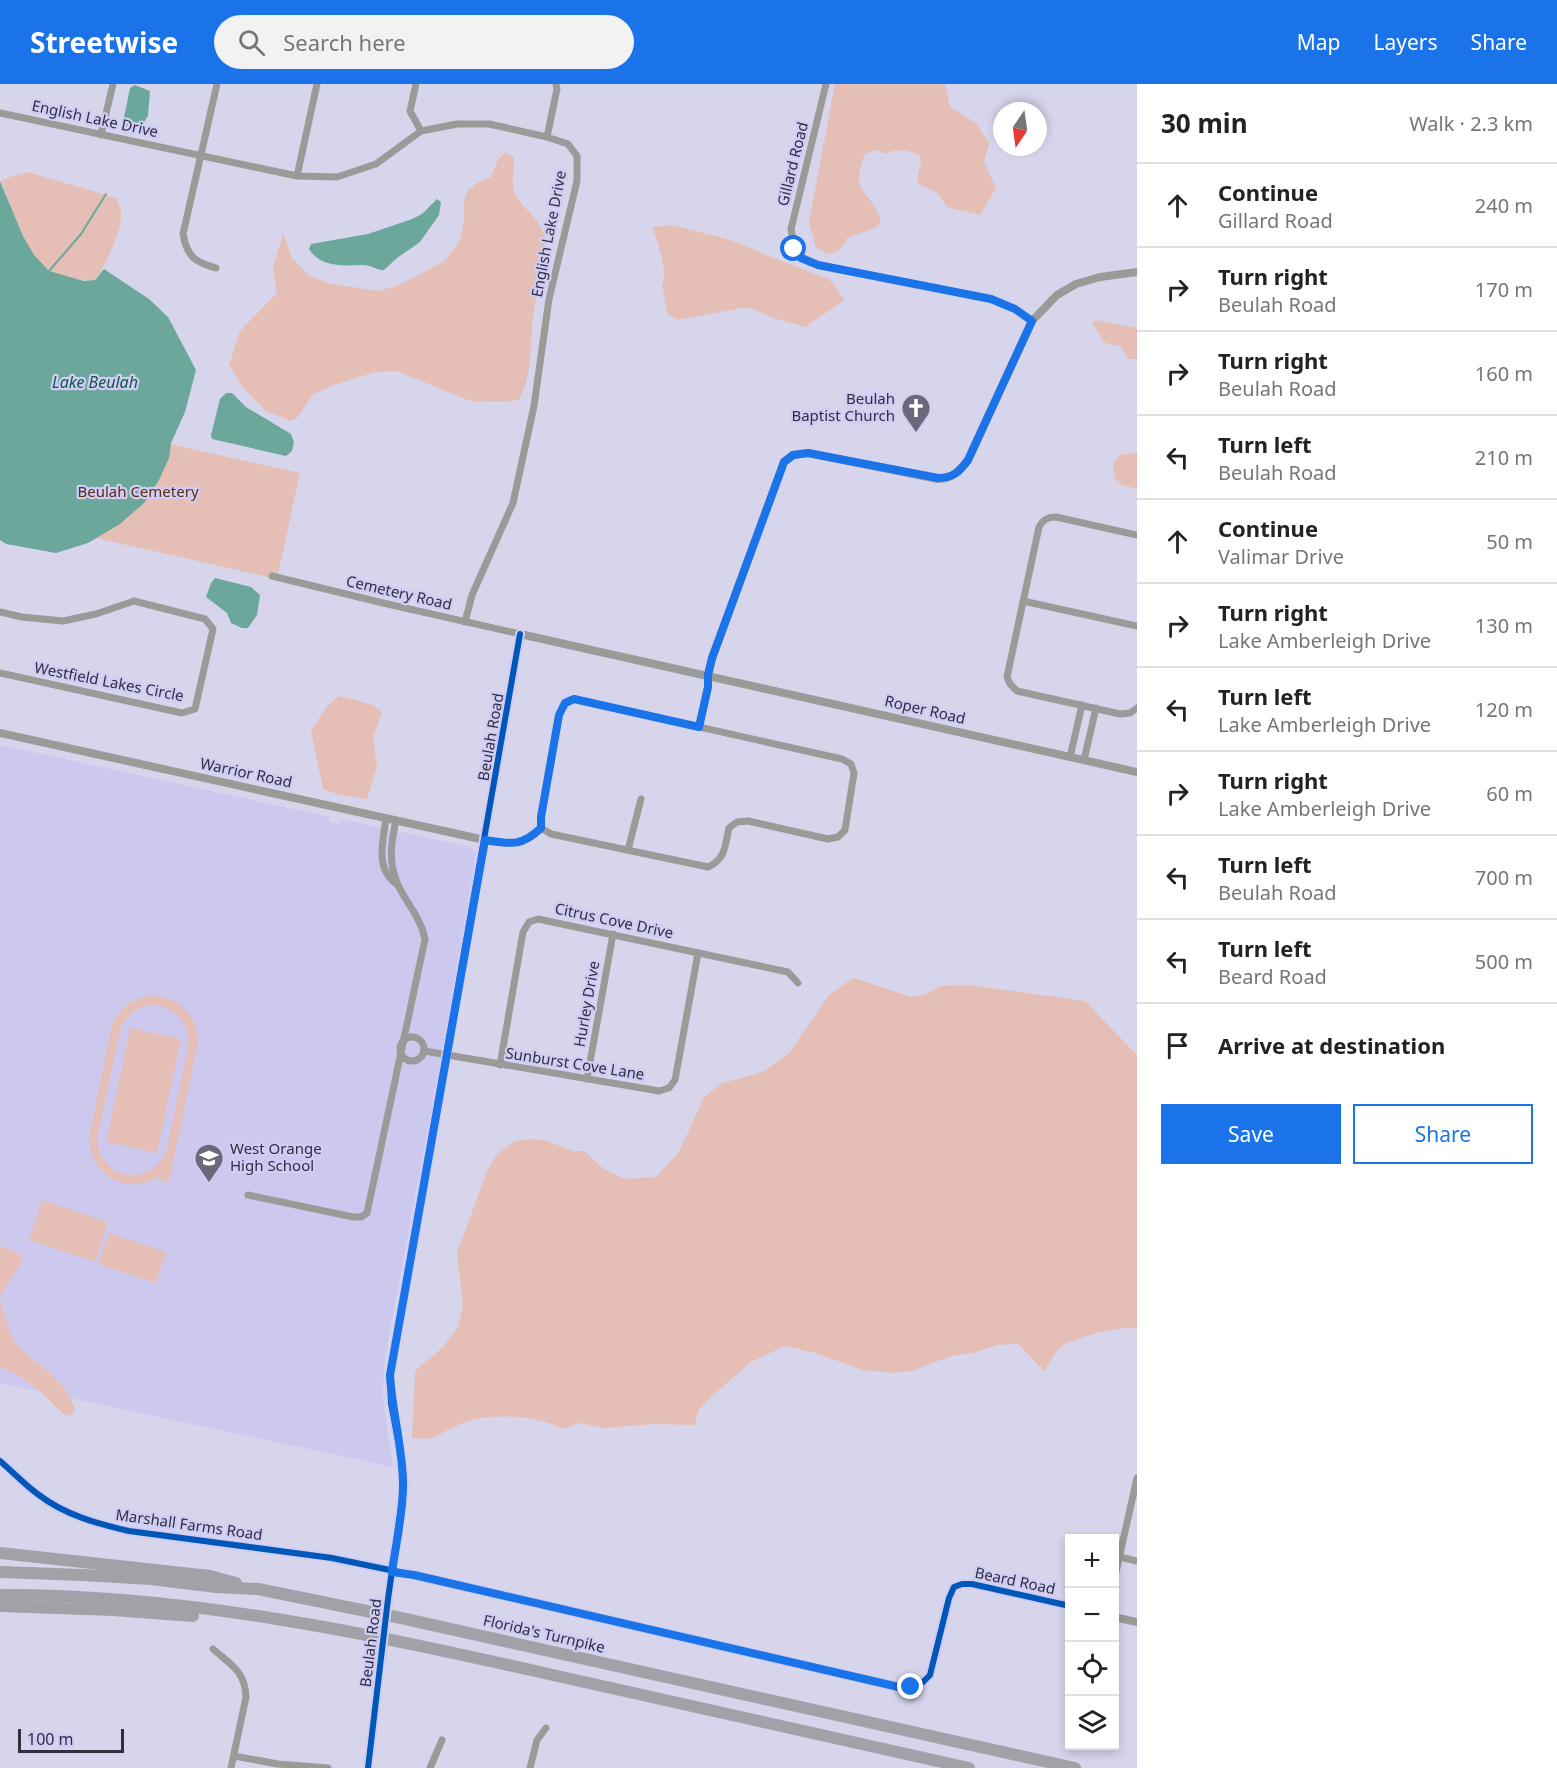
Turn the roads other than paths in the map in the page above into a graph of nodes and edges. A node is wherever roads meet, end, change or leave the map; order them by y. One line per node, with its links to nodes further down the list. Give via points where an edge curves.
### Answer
1 (113, 84): 9 (street)
2 (217, 84): 11 (street)
3 (317, 84): 12 (street)
4 (416, 84): 8 (street, via 410,111)
5 (556, 84): 10 (street)
6 (826, 84): 15 (street, Gillard Road, via 791,229 794,249 801,258 818,265 991,299)
7 (0, 112): 9 (street, English Lake Drive)
8 (421, 131): 10 (street, English Lake Drive, via 457,124 489,124); 12 (street, English Lake Drive, via 376,164 337,177)
9 (101, 135): 11 (street, English Lake Drive)
10 (547, 137): 20 (street, English Lake Drive, via 568,144 577,156 577,181 549,299 534,406 513,503 472,595)
11 (201, 156): 12 (street, English Lake Drive); 13 (street, via 183,234 186,250 199,263)
12 (297, 176)
13 (216, 268)
14 (1137, 272): 15 (street, via 1076,284 1057,295)
15 (1032, 321): 24 (street, via 968,460 951,477 938,478 808,453 793,455 784,462)
16 (1137, 535): 18 (street, via 1056,517 1043,520)
17 (272, 576): 20 (street, Cemetery Road)
18 (1023, 601): 21 (street); 25 (street, via 1008,668 1010,684 1017,691)
19 (0, 612): 23 (street, Westfield Lakes Circle, via 63,621 134,601 205,619 213,629 195,709 182,713)
20 (465, 622): 22 (street, Cemetery Road)
21 (1137, 626)
22 (520, 634): 24 (street); 37 (street, Beulah Road)
23 (0, 673)
24 (708, 675): 28 (street); 30 (street, Roper Road)
25 (1082, 705): 26 (street); 30 (street)
26 (1096, 708): 27 (street, via 1120,714); 31 (street)
27 (1137, 708)
28 (699, 727): 36 (street, via 574,699 565,703 559,715); 38 (street, via 851,764 854,773 844,830 838,837 828,839 748,821 737,822 729,828 723,856 708,867)
29 (0, 733): 34 (street, Warrior Road)
30 (1070, 757): 31 (street, Roper Road)
31 (1084, 760): 32 (street, Roper Road)
32 (1137, 772)
33 (641, 799): 38 (street)
34 (386, 818): 35 (street, Warrior Road); 39 (street, via 383,868)
35 (396, 820): 37 (street, Warrior Road); 39 (street, via 390,856)
36 (541, 828): 37 (street, via 520,843); 38 (street, via 551,834)
37 (485, 840): 45 (street, Beulah Road)
38 (628, 850)
39 (398, 885): 43 (street, via 423,927 425,939)
40 (613, 934): 41 (street, Citrus Cove Drive); 46 (street, Citrus Cove Drive, via 538,919 529,922); 47 (street, Hurley Drive)
41 (698, 953): 42 (street, Citrus Cove Drive, via 788,972); 47 (street, Sunburst Cove Lane, via 675,1080 669,1088 659,1091)
42 (798, 983)
43 (401, 1047): 44 (street, via 406,1039 415,1038); 44 (street, via 403,1056 410,1061 419,1059); 48 (street, via 364,1216)
44 (424, 1051): 45 (street, Sunburst Cove Lane)
45 (446, 1056): 46 (street, Sunburst Cove Lane); 56 (street, Beulah Road, via 390,1375 404,1486)
46 (500, 1065): 47 (street, Sunburst Cove Lane)
47 (587, 1079)
48 (248, 1195)
49 (0, 1461): 56 (street, Marshall Farms Road, via 58,1507 113,1528 332,1558)
50 (1137, 1479): 52 (street)
51 (0, 1552): 57 (highway, via 210,1576)
52 (1120, 1557): 53 (street); 54 (street)
53 (1119, 1561)
54 (1137, 1561)
55 (0, 1572): 57 (highway, Florida's Turnpike)
56 (392, 1572): 59 (street, Beard Road, via 903,1688 923,1682 930,1675 954,1587 972,1584); 70 (street, Beulah Road)
57 (258, 1588): 74 (highway, Florida's Turnpike)
58 (0, 1595): 61 (highway, via 141,1602)
59 (1065, 1605)
60 (0, 1606): 61 (highway)
61 (268, 1617): 73 (highway, via 399,1640)
62 (1119, 1618): 63 (street)
63 (1137, 1622)
64 (213, 1649): 67 (street, via 244,1679 246,1697)
65 (546, 1728): 72 (street, via 537,1740)
66 (442, 1740): 71 (street)
67 (234, 1756): 68 (street); 69 (street)
68 (231, 1768)
69 (328, 1768)
70 (368, 1768)
71 (429, 1768)
72 (530, 1768)
73 (969, 1768)
74 (1075, 1768)

